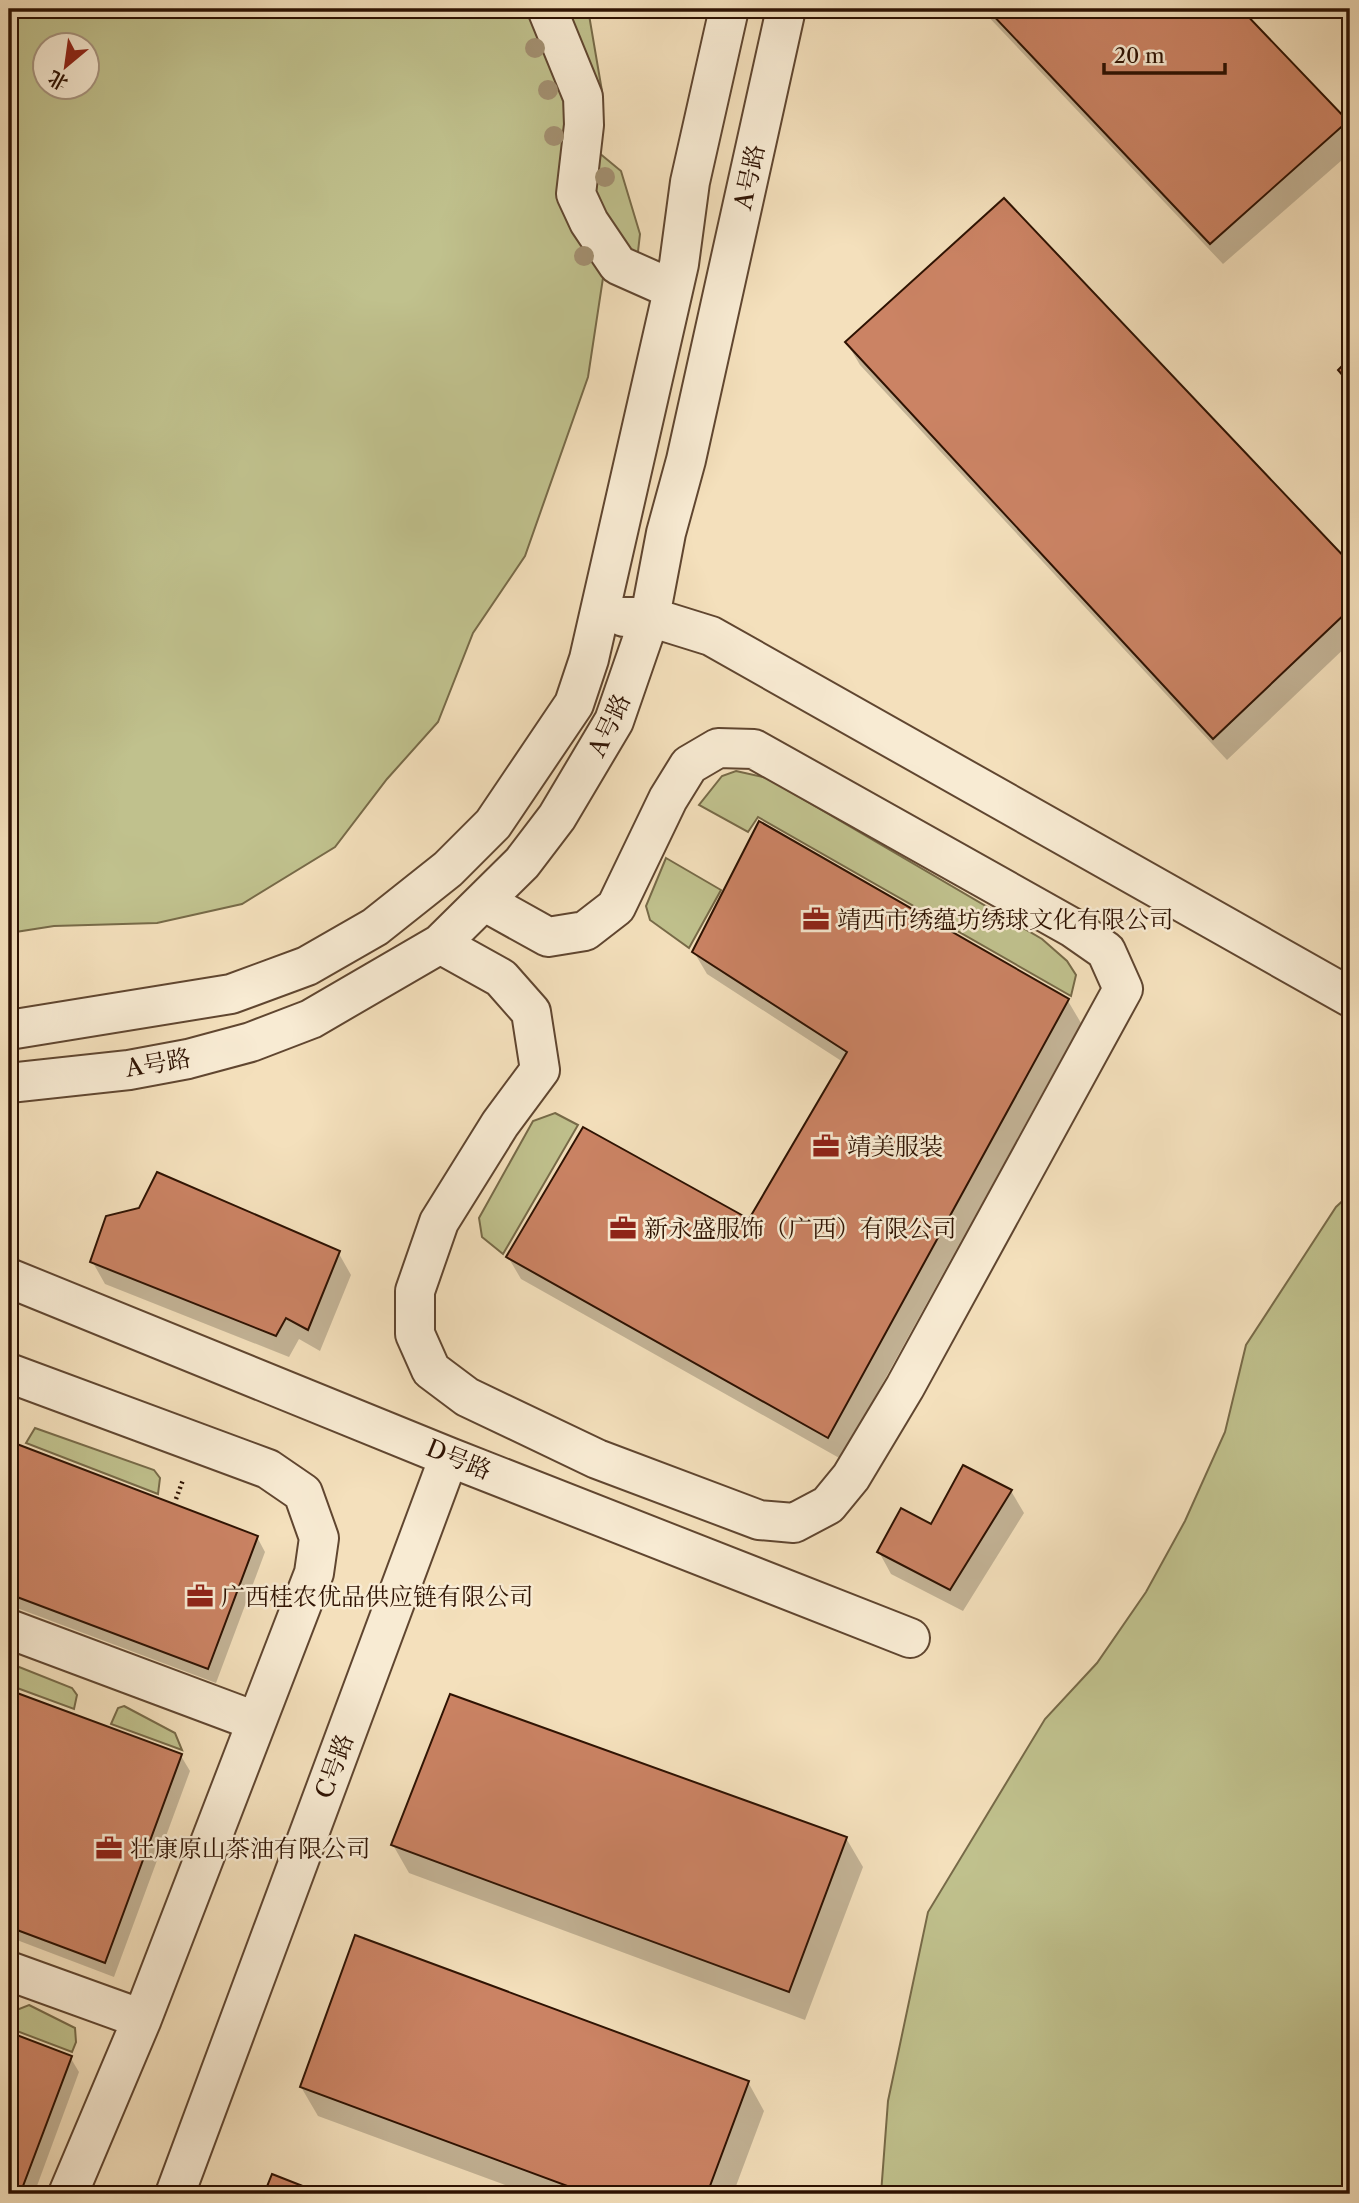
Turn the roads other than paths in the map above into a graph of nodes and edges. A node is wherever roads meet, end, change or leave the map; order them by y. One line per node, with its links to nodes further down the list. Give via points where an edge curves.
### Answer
1 (547, 9): 4 (street, via 583,97 576,194 618,265)
2 (729, 9): 4 (street, A号路, via 690,182)
3 (786, 9): 6 (street, A号路)
4 (672, 289): 5 (street, A号路)
5 (600, 617): 6 (street); 10 (street, A号路, via 574,704 493,824 448,869 375,927 307,966 231,994)
6 (650, 617): 7 (street, A号路, via 614,722 589,767 550,826); 9 (street, via 711,636)
7 (485, 902): 8 (street, A号路); 8 (street, via 548,937 585,931 615,907 689,765 718,748 754,749 1073,928 1106,951 1123,989 905,1388 828,1505 794,1523 759,1520 597,1459 467,1397 431,1370 415,1334 415,1291 439,1222 540,1070 531,1012 502,978)
8 (440, 944): 11 (street, A号路, via 311,1020 251,1042 129,1070)
9 (1350, 997)
10 (9, 1030)
11 (9, 1083)
12 (9, 1278): 14 (street, D号路)
13 (9, 1373): 17 (street, via 268,1469 303,1493 319,1538 314,1573)
14 (449, 1457): 16 (street, D号路); 21 (street, C号路)
15 (9, 1629): 17 (street)
16 (909, 1639)
17 (256, 1721): 19 (street)
18 (9, 1972): 19 (street)
19 (142, 2019): 20 (street)
20 (68, 2194)
21 (175, 2194)

